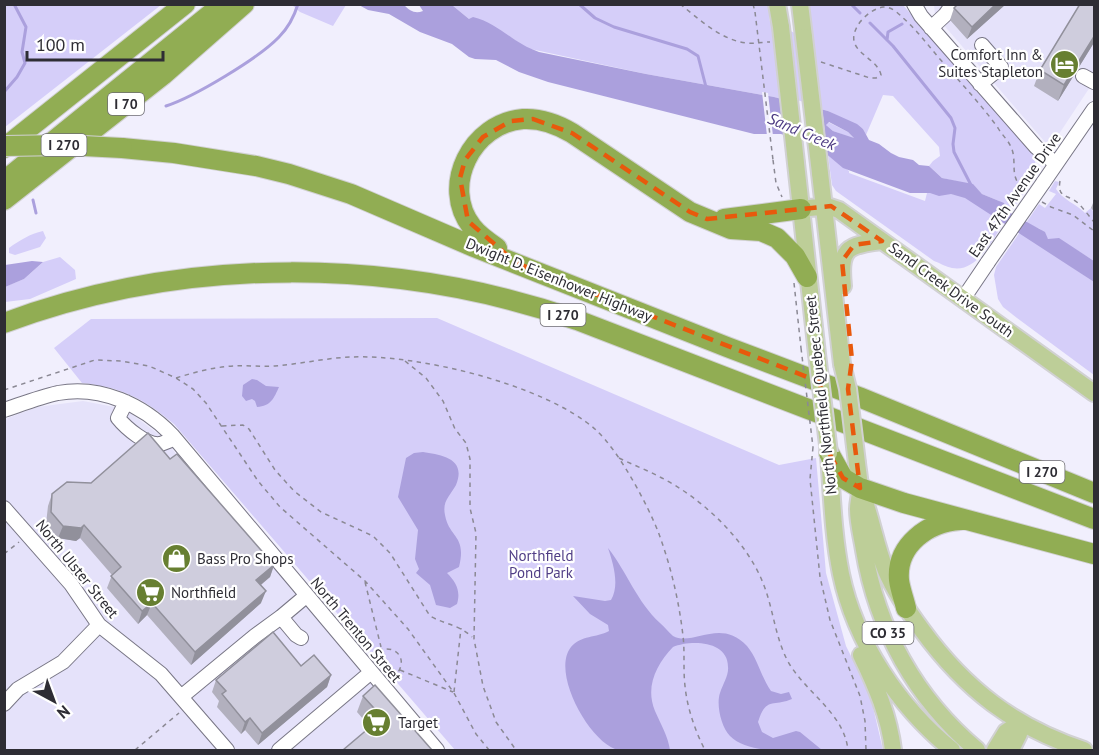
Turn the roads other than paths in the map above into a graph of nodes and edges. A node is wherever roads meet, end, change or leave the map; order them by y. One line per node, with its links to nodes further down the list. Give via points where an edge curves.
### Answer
1 (185, 4): 13 (highway, I 70)
2 (208, 4): 15 (highway)
3 (223, 4): 16 (highway)
4 (244, 4): 17 (highway, I 70, via 163,75)
5 (777, 4): 18 (main road, North Northfield Quebec Street / CO 35, bridge, via 796,162)
6 (800, 4): 19 (main road, North Northfield Quebec Street / CO 35, bridge)
7 (914, 4): 9 (street)
8 (953, 4): 9 (street)
9 (931, 28): 11 (street)
10 (982, 45): 11 (street, via 1000,67)
11 (980, 84): 14 (street)
12 (1094, 111): 14 (street, East 47th Avenue Drive)
13 (4, 147): 22 (highway, Dwight D. Eisenhower Highway / I 270, bridge, via 123,148 224,160 289,174 351,194)
14 (1056, 164): 24 (street, East 47th Avenue Drive, bridge)
15 (4, 166)
16 (4, 181)
17 (4, 200)
18 (792, 205): 19 (main road); 20 (highway, via 744,218); 23 (main road, North Northfield Quebec Street / CO 35)
19 (824, 206): 21 (main road, Sand Creek Drive South, via 839,210); 26 (main road, North Northfield Quebec Street / CO 35)
20 (707, 219): 22 (highway, via 670,200 562,127 533,119 511,121 491,130 476,143 465,160 460,187 464,213 472,228); 23 (highway, via 731,229 761,231 777,238 795,256)
21 (882, 241): 24 (main road, Sand Creek Drive South); 26 (main road, via 854,245 844,254)
22 (516, 263): 33 (highway, Dwight D. Eisenhower Highway / I 270)
23 (801, 279): 31 (main road, North Northfield Quebec Street / CO 35, bridge, via 817,354)
24 (963, 298): 27 (main road, Sand Creek Drive South)
25 (4, 323): 36 (highway, Dwight D. Eisenhower Highway / I 270, via 120,290 210,276 335,273 447,286 517,301 577,320)
26 (846, 365): 32 (main road, North Northfield Quebec Street / CO 35, bridge)
27 (1095, 393)
28 (126, 402): 29 (street, North Trenton Street, via 74,391); 30 (street, North Trenton Street, via 154,418); 30 (street, via 118,418 122,424 151,443)
29 (4, 410)
30 (174, 439): 38 (street, North Trenton Street)
31 (821, 450): 32 (highway, via 843,478); 41 (main road, North Northfield Quebec Street / CO 35, via 843,584)
32 (860, 488): 35 (highway); 39 (main road, via 882,562); 54 (main road, North Northfield Quebec Street / CO 35, via 858,509 866,565 886,628 920,691)
33 (1095, 493)
34 (4, 508): 42 (street, North Ulster Street, via 71,584)
35 (965, 519): 37 (highway); 39 (highway, via 928,528 908,546 899,572)
36 (1095, 519)
37 (1095, 554)
38 (306, 596): 40 (street); 44 (street, North Trenton Street)
39 (906, 608): 47 (main road, via 955,670)
40 (281, 617): 43 (street); 45 (street)
41 (855, 622): 52 (main road, via 858,649 882,701); 53 (main road, North Northfield Quebec Street / CO 35, via 897,693)
42 (99, 626): 45 (street, North Ulster Street, via 161,674); 46 (street, via 63,663 18,689)
43 (301, 638)
44 (366, 667): 50 (street); 51 (street, North Trenton Street)
45 (184, 701): 49 (street, North Ulster Street)
46 (4, 704)
47 (1019, 723): 48 (main road, via 1010,728); 55 (main road)
48 (1004, 748)
49 (227, 750)
50 (279, 750)
51 (437, 750)
52 (893, 750)
53 (952, 750)
54 (977, 750)
55 (1084, 750)

